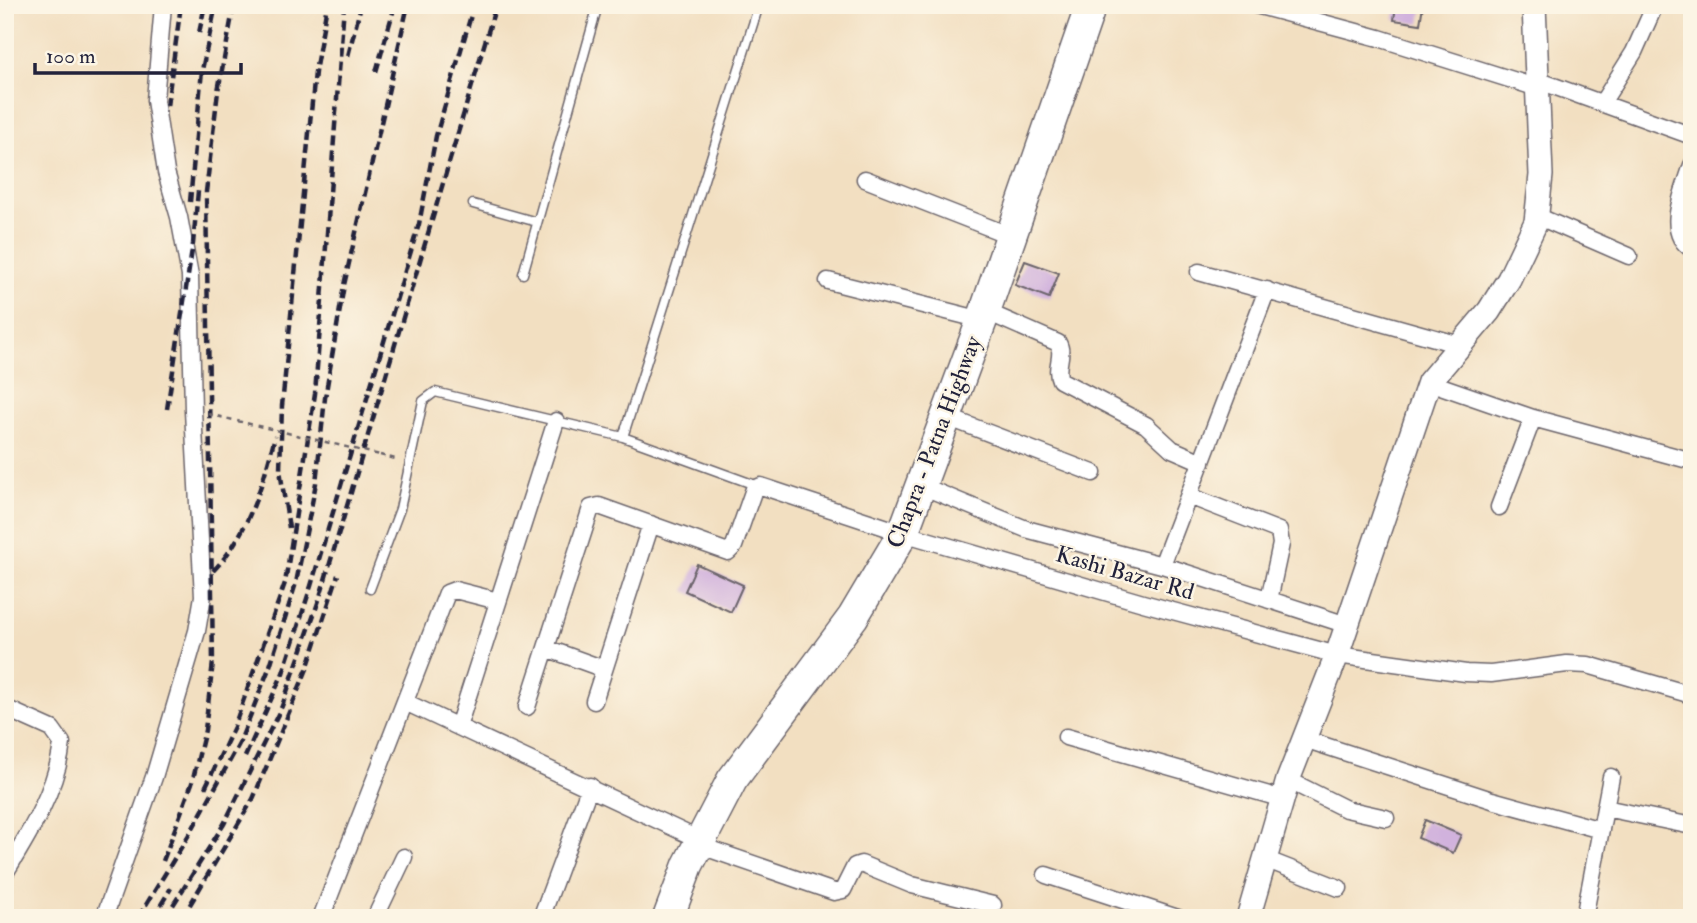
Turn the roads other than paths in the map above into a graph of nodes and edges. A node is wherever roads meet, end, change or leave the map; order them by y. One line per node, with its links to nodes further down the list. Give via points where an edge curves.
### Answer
1 (163, 5): 69 (street, via 155,100 190,276 204,596 154,777)
2 (598, 5): 15 (lane)
3 (759, 5): 29 (lane)
4 (1091, 5): 16 (highway, Chapra - Patna Highway)
5 (1256, 5): 8 (street)
6 (1534, 5): 8 (street)
7 (1655, 5): 9 (street, via 1634,52)
8 (1538, 84): 9 (street); 14 (street, via 1541,175)
9 (1602, 103): 10 (street)
10 (1692, 136)
11 (1692, 165): 17 (street, via 1677,224 1680,238)
12 (865, 179): 16 (street)
13 (473, 204): 15 (lane)
14 (1537, 216): 18 (street); 24 (street, via 1509,279)
15 (537, 222): 20 (lane)
16 (1011, 236): 23 (highway, Chapra - Patna Highway)
17 (1692, 249)
18 (1629, 256)
19 (1199, 272): 22 (street)
20 (523, 274)
21 (828, 281): 23 (street)
22 (1267, 290): 24 (street); 31 (street)
23 (984, 315): 26 (highway, Chapra - Patna Highway); 31 (street, via 1058,343 1060,380 1146,425 1172,449)
24 (1460, 345): 25 (street)
25 (1429, 382): 27 (street); 43 (street)
26 (947, 416): 32 (street); 34 (highway, Chapra - Patna Highway)
27 (1533, 418): 30 (street); 36 (street)
28 (556, 421): 29 (lane); 40 (lane, via 450,393 430,393 423,401 395,525); 42 (street)
29 (623, 438): 33 (lane)
30 (1692, 461)
31 (1202, 462): 35 (street)
32 (1093, 472)
33 (758, 486): 37 (street, via 728,552); 38 (street, Kashi Bazar Rd)
34 (922, 486): 38 (highway, Chapra - Patna Highway); 39 (street, via 1026,529)
35 (1189, 496): 39 (street); 41 (street, via 1279,531 1281,544)
36 (1499, 508)
37 (651, 524): 44 (street, via 599,506 592,508); 46 (street)
38 (903, 533): 45 (street, Kashi Bazar Rd); 62 (highway, Chapra - Patna Highway, via 853,617 732,780)
39 (1162, 565): 41 (street)
40 (370, 589)
41 (1269, 600): 43 (street)
42 (498, 601): 49 (street, via 455,590 447,593); 52 (street)
43 (1347, 625): 45 (street)
44 (546, 648): 46 (street); 50 (street)
45 (1337, 654): 47 (street, Kashi Bazar Rd, via 1466,673 1588,665); 54 (street)
46 (604, 669): 48 (street)
47 (1692, 695)
48 (594, 701)
49 (405, 702): 52 (street); 70 (street)
50 (527, 707)
51 (5, 708): 65 (street, via 52,729 62,743 49,789)
52 (458, 727): 56 (street)
53 (1066, 737): 57 (street)
54 (1304, 739): 57 (street); 61 (street)
55 (1611, 777): 58 (street)
56 (590, 786): 62 (street); 72 (street)
57 (1285, 790): 59 (street); 64 (street)
58 (1605, 808): 60 (street); 61 (street)
59 (1386, 818)
60 (1692, 826)
61 (1601, 830): 76 (street)
62 (699, 842): 68 (street, via 834,892 843,890 855,866 861,864 912,885); 73 (highway, Chapra - Patna Highway)
63 (404, 857): 71 (street)
64 (1265, 859): 67 (street); 75 (street)
65 (5, 873)
66 (1046, 875): 74 (street)
67 (1339, 888)
68 (993, 905)
69 (104, 918)
70 (321, 918)
71 (375, 918)
72 (541, 918)
73 (668, 918)
74 (1178, 918)
75 (1248, 918)
76 (1584, 918)

